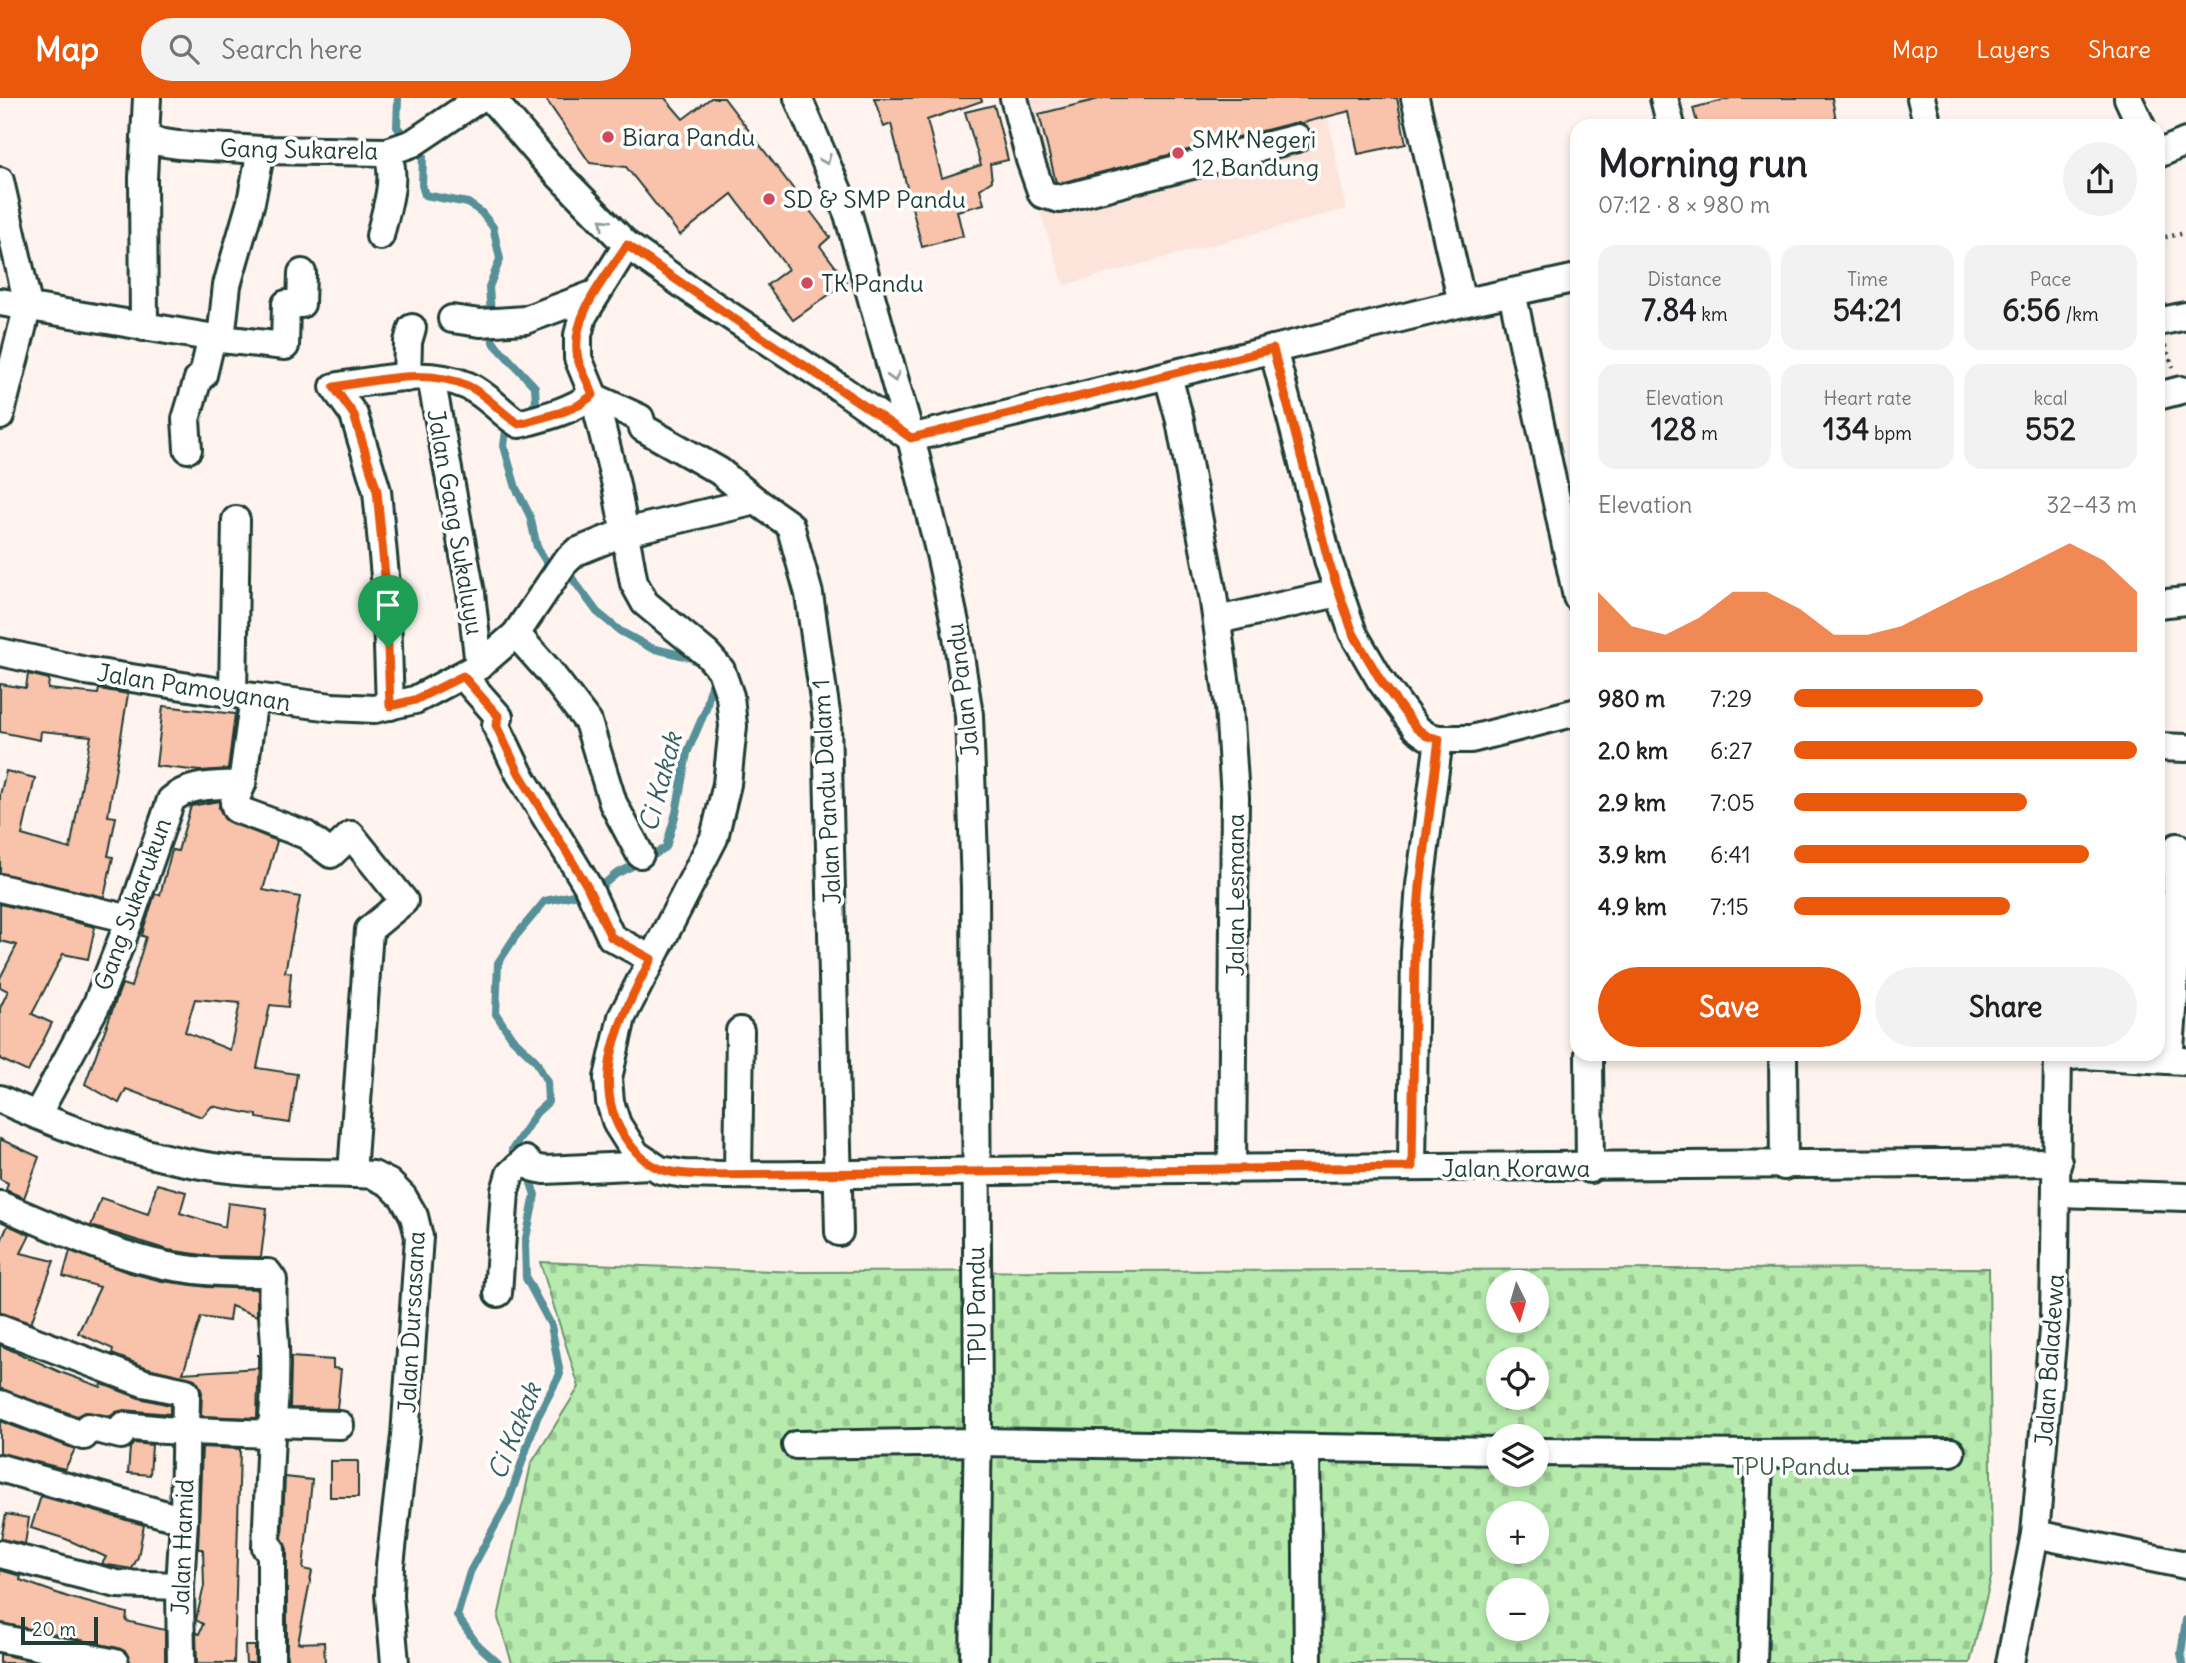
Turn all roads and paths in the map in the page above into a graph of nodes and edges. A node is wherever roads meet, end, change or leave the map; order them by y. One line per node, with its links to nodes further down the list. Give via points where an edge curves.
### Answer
1 (147, 98): 14 (street)
2 (480, 98): 16 (street, Gang Sukarela)
3 (491, 98): 23 (street, one-way to 3)
4 (798, 98): 42 (street, Jalan Pandu, one-way to 42, via 848,214)
5 (1014, 98): 13 (street, via 1042,194 1060,199)
6 (1415, 98): 29 (street)
7 (1664, 98): 10 (street)
8 (1922, 98): 11 (street)
9 (2128, 98): 12 (street)
10 (1669, 119)
11 (1926, 119)
12 (2138, 119)
13 (1297, 138)
14 (145, 140): 17 (street, Gang Sukarela); 34 (street)
15 (2186, 142): 18 (street)
16 (398, 148): 17 (street, Gang Sukarela); 21 (street, via 391,162 391,191)
17 (261, 150): 36 (street)
18 (2165, 151)
19 (0, 181): 30 (street)
20 (2186, 233): 22 (path)
21 (380, 236)
22 (2165, 238)
23 (627, 245): 27 (street); 42 (street)
24 (302, 273): 36 (street, via 301,304 286,304 285,346)
25 (1570, 280): 26 (street)
26 (1512, 292): 29 (street); 47 (street)
27 (595, 294): 32 (street, via 533,317 493,322); 40 (street, via 583,316 578,346 578,359)
28 (0, 302): 30 (street)
29 (1462, 303): 37 (street)
30 (28, 305): 34 (street); 41 (street)
31 (2186, 316): 33 (street)
32 (452, 319)
33 (2165, 320)
34 (144, 327): 36 (street)
35 (412, 328): 39 (street, Jalan Gang Sukaluyu, via 408,342)
36 (216, 338): 43 (street, via 186,419)
37 (1273, 349): 38 (street); 48 (street)
38 (1168, 376): 42 (street); 51 (street, Jalan Lesmana)
39 (419, 378): 40 (street, via 467,386 515,421 562,412); 54 (street, Jalan Gang Sukaluyu, via 471,593); 56 (street, via 334,387 354,415 377,491)
40 (593, 396): 44 (street, Jalan Pandu Dalam 1, via 640,418 643,428 719,471); 46 (street)
41 (0, 416)
42 (911, 438): 79 (street, Jalan Pandu, via 953,611 968,715 975,887)
43 (188, 449)
44 (756, 501): 46 (street); 83 (street, Jalan Pandu Dalam 1, via 790,525 809,594 827,720)
45 (236, 520): 55 (street)
46 (625, 532): 52 (street, Jalan Pamoyanan, via 576,552); 66 (street, via 639,595 721,670 733,726 715,838)
47 (1570, 564)
48 (1338, 593): 51 (street); 58 (street, via 1353,633 1381,681 1416,728)
49 (2186, 601): 50 (street)
50 (2165, 603)
51 (1218, 620): 80 (street, Jalan Lesmana, via 1235,797)
52 (516, 634): 54 (street, Jalan Pamoyanan); 63 (street, via 588,722 613,803)
53 (0, 652): 55 (street, Jalan Pamoyanan, via 86,671)
54 (471, 671): 56 (street, Jalan Pamoyanan, via 415,700); 66 (street, via 499,717 496,725 519,773 611,937)
55 (244, 695): 56 (street, Jalan Pamoyanan, via 358,709); 61 (street)
56 (390, 706)
57 (1570, 714): 58 (street, via 1471,739)
58 (1439, 739): 77 (street, via 1415,951)
59 (2165, 747): 60 (street)
60 (2186, 748)
61 (242, 784): 65 (street, Gang Sukarukun, via 196,787 171,800); 81 (street, via 236,808 306,835 331,854 351,835 404,901 369,930)
62 (2174, 847): 71 (street)
63 (640, 854)
64 (0, 888): 65 (street)
65 (130, 919): 73 (street, Gang Sukarukun, via 96,1006)
66 (651, 959): 75 (street, via 622,1017 608,1078 617,1124 636,1154)
67 (740, 1031): 82 (street)
68 (1589, 1061): 78 (street)
69 (1783, 1061): 76 (street)
70 (2058, 1061): 74 (street, Jalan Baladewa)
71 (2177, 1061)
72 (0, 1099): 73 (street, Jalan Dursasana)
73 (37, 1115): 81 (street, Jalan Dursasana, via 187,1163 249,1171)
74 (2058, 1162): 76 (street, Jalan Korawa); 84 (street, Jalan Baladewa)
75 (651, 1165): 82 (street, via 672,1173); 88 (street, via 545,1170 521,1164 509,1177 505,1191)
76 (1784, 1166): 78 (street, Jalan Korawa)
77 (1412, 1167): 78 (street, Jalan Korawa); 80 (street, Jalan Korawa)
78 (1590, 1169)
79 (975, 1170): 80 (street, Jalan Korawa); 83 (street); 94 (street, TPU Pandu)
80 (1232, 1170)
81 (352, 1174): 111 (street, Jalan Dursasana, via 373,1175 389,1183 411,1208 419,1237 405,1436 390,1564)
82 (738, 1174): 83 (street)
83 (839, 1175): 87 (street, Jalan Pandu Dalam 1)
84 (2057, 1193): 85 (street); 103 (street, Jalan Baladewa, via 2054,1319)
85 (2186, 1198)
86 (0, 1205): 92 (street, via 152,1262 268,1273 273,1280 275,1343)
87 (839, 1232)
88 (498, 1293)
89 (0, 1328): 93 (street, Jalan Hamid, via 144,1383 186,1392)
90 (0, 1404): 93 (street, via 83,1436 88,1427 121,1435 122,1426)
91 (340, 1425): 92 (street)
92 (271, 1428): 93 (street); 110 (street, via 266,1548 271,1549)
93 (186, 1431): 102 (street, Jalan Hamid)
94 (977, 1442): 95 (street); 96 (street); 112 (street, TPU Pandu)
95 (796, 1446)
96 (1307, 1449): 97 (street); 113 (street)
97 (1486, 1451)
98 (1549, 1452): 100 (street)
99 (1951, 1452): 100 (street)
100 (1759, 1454): 114 (street)
101 (0, 1468): 102 (street)
102 (184, 1520): 106 (street, Jalan Hamid)
103 (2035, 1534): 105 (street); 115 (street, Jalan Baladewa)
104 (0, 1554): 106 (street, via 117,1584)
105 (2183, 1564)
106 (180, 1586): 109 (street, Jalan Hamid)
107 (0, 1638): 108 (street)
108 (115, 1663)
109 (181, 1663)
110 (271, 1663)
111 (395, 1663)
112 (974, 1663)
113 (1308, 1663)
114 (1753, 1663)
115 (2010, 1663)

